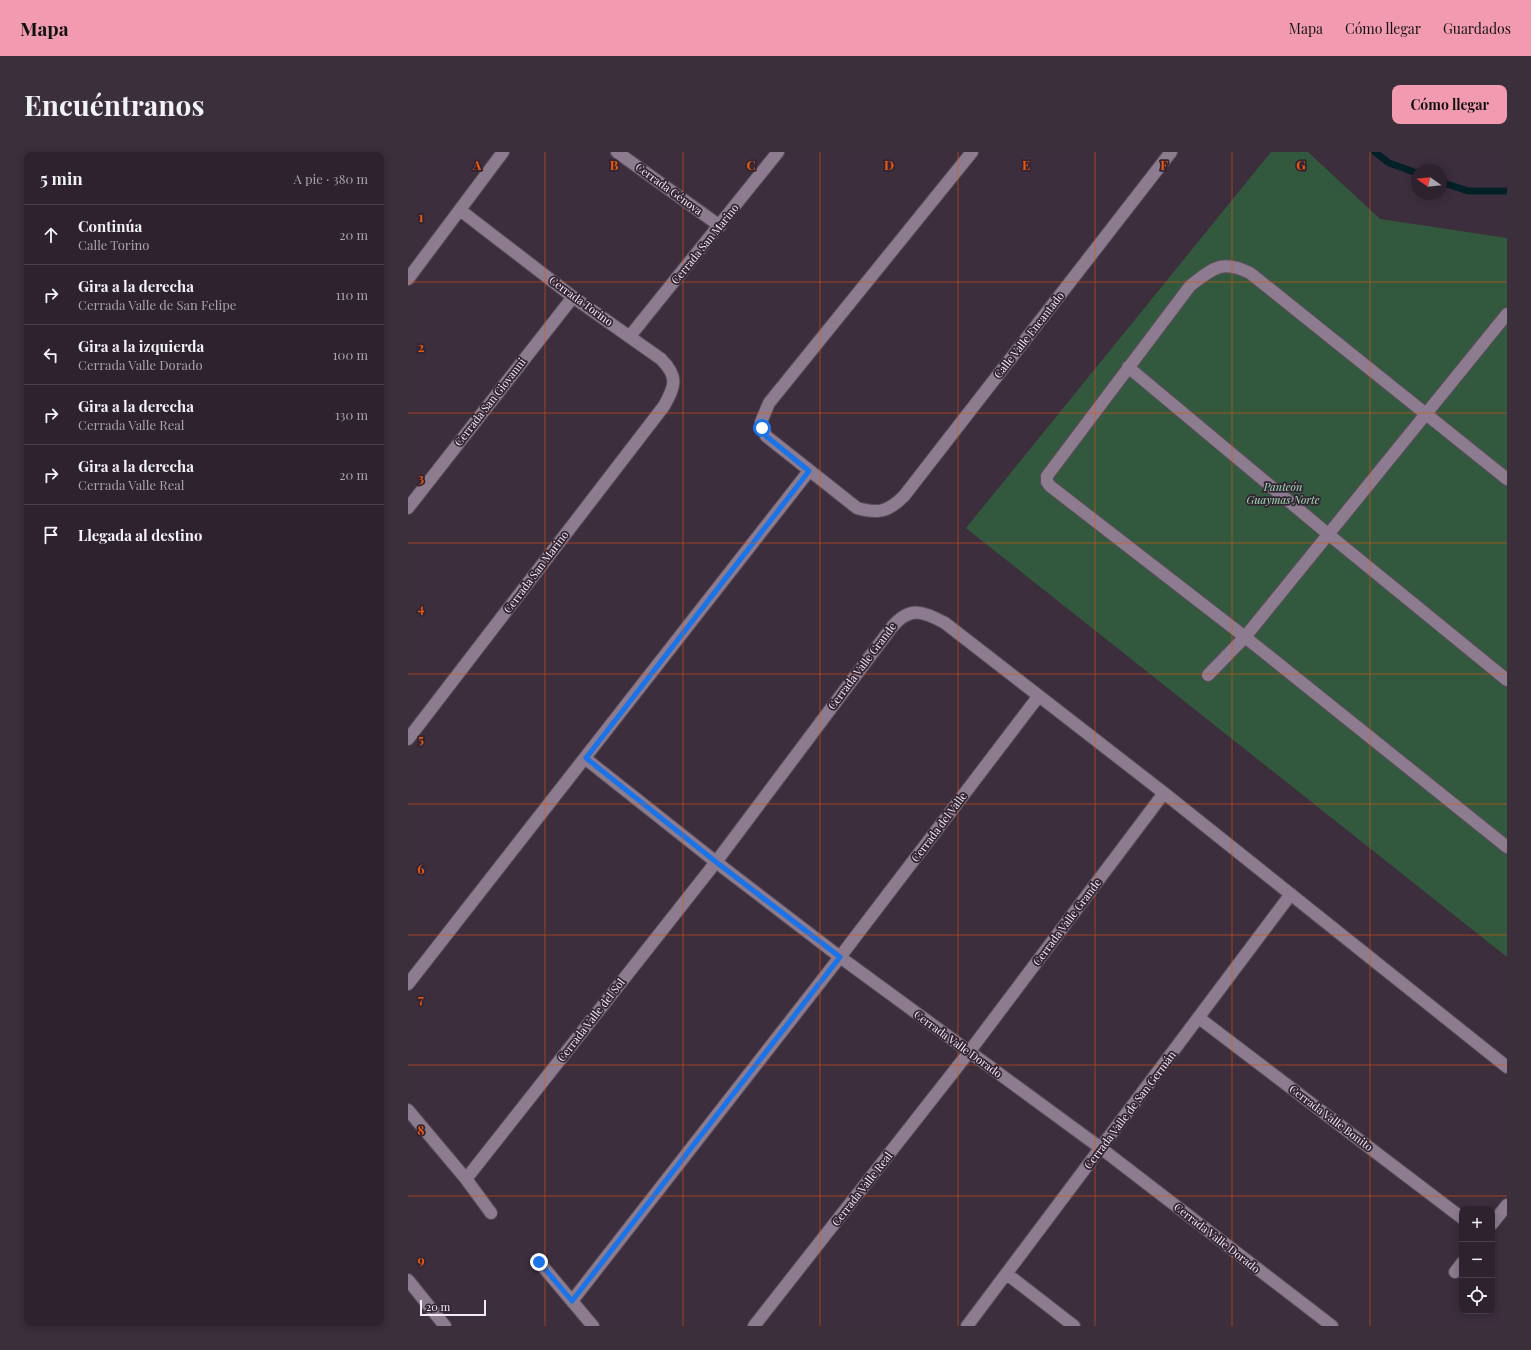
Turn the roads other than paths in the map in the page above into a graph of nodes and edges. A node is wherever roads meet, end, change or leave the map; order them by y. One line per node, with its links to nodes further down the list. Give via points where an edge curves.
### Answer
1 (503, 152): 6 (street)
2 (617, 152): 7 (street, Cerrada Génova)
3 (778, 152): 7 (street, Cerrada San Marino)
4 (972, 152): 15 (street, via 769,403 761,422 766,436)
5 (1171, 152): 15 (street, Calle Valle Encantado, via 894,506 882,511 857,508)
6 (460, 210): 8 (street); 9 (street, Cerrada Torino)
7 (720, 226): 11 (street, Cerrada San Marino)
8 (408, 279)
9 (573, 297): 11 (street, Cerrada Torino); 17 (street, Cerrada San Giovanni)
10 (1507, 314): 14 (street)
11 (630, 336): 13 (street, Cerrada Torino, via 669,367 674,379 673,388)
12 (1128, 366): 14 (street, via 1190,286 1210,270 1224,265 1237,267 1250,273); 18 (street); 19 (street, via 1047,476 1047,482)
13 (664, 406): 23 (street, Cerrada San Marino)
14 (1425, 413): 16 (street); 18 (street)
15 (809, 471): 24 (street)
16 (1507, 479)
17 (408, 508)
18 (1328, 534): 19 (street); 21 (street)
19 (1245, 637): 20 (street); 26 (street)
20 (1208, 675)
21 (1507, 680)
22 (1038, 696): 25 (street, Cerrada Valle Grande); 27 (street, Cerrada Valle Grande, via 930,614 914,611 900,617); 29 (street, Cerrada del Valle)
23 (408, 740)
24 (586, 758): 27 (street, Cerrada Valle Dorado); 30 (street)
25 (1164, 793): 28 (street, Cerrada Valle Grande); 32 (street, Cerrada Valle Grande)
26 (1507, 847)
27 (716, 862): 29 (street, Cerrada Valle Dorado); 36 (street, Cerrada Valle del Sol)
28 (1291, 894): 31 (street, Cerrada Valle de San Germán); 33 (street)
29 (840, 957): 32 (street, Cerrada Valle Dorado); 44 (street)
30 (408, 984)
31 (1199, 1018): 35 (street, Cerrada Valle de San Germán); 39 (street, Cerrada Valle Bonito)
32 (969, 1052): 35 (street, Cerrada Valle Dorado); 47 (street, Cerrada Valle Real)
33 (1507, 1067)
34 (408, 1110): 36 (street)
35 (1102, 1149): 42 (street, Cerrada Valle de San Germán); 50 (street, Cerrada Valle Dorado)
36 (466, 1179): 38 (street)
37 (1507, 1205): 40 (street)
38 (491, 1213)
39 (1459, 1216)
40 (1495, 1220)
41 (539, 1262): 44 (street)
42 (1007, 1274): 48 (street, Cerrada Valle de San Germán); 49 (street)
43 (408, 1280): 45 (street)
44 (572, 1301): 46 (street)
45 (445, 1326)
46 (593, 1326)
47 (754, 1326)
48 (968, 1326)
49 (1074, 1326)
50 (1332, 1326)

